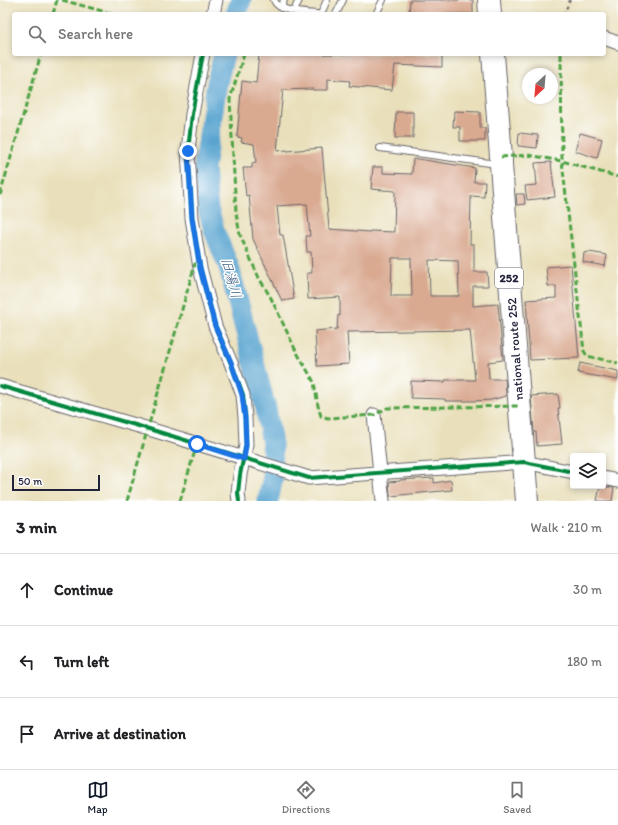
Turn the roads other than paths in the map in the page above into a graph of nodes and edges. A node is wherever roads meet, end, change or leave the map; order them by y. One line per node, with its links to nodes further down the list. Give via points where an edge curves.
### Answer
1 (216, 0): 11 (street)
2 (274, 0): 9 (lane)
3 (284, 0): 9 (lane)
4 (299, 0): 10 (lane)
5 (327, 0): 13 (lane)
6 (343, 0): 14 (lane)
7 (383, 0): 15 (lane)
8 (489, 0): 16 (highway)
9 (281, 8): 10 (lane)
10 (294, 11): 12 (lane)
11 (213, 12)
12 (302, 12)
13 (322, 12)
14 (337, 12)
15 (377, 12)
16 (490, 12)
17 (606, 39): 18 (street)
18 (618, 43)
19 (203, 56): 25 (street, via 188,151 192,218 200,268 215,326 242,395 246,445)
20 (493, 56): 22 (highway, national route 252 / 252)
21 (380, 148): 22 (lane)
22 (501, 165): 26 (highway, national route 252 / 252)
23 (0, 386): 25 (street)
24 (374, 415): 28 (street)
25 (244, 459): 28 (street, via 309,478); 31 (street, via 240,475)
26 (524, 462): 27 (street); 28 (street); 33 (highway, national route 252 / 252)
27 (570, 471)
28 (380, 473): 32 (street)
29 (606, 479): 30 (street)
30 (618, 481)
31 (239, 501)
32 (382, 501)
33 (527, 501)

